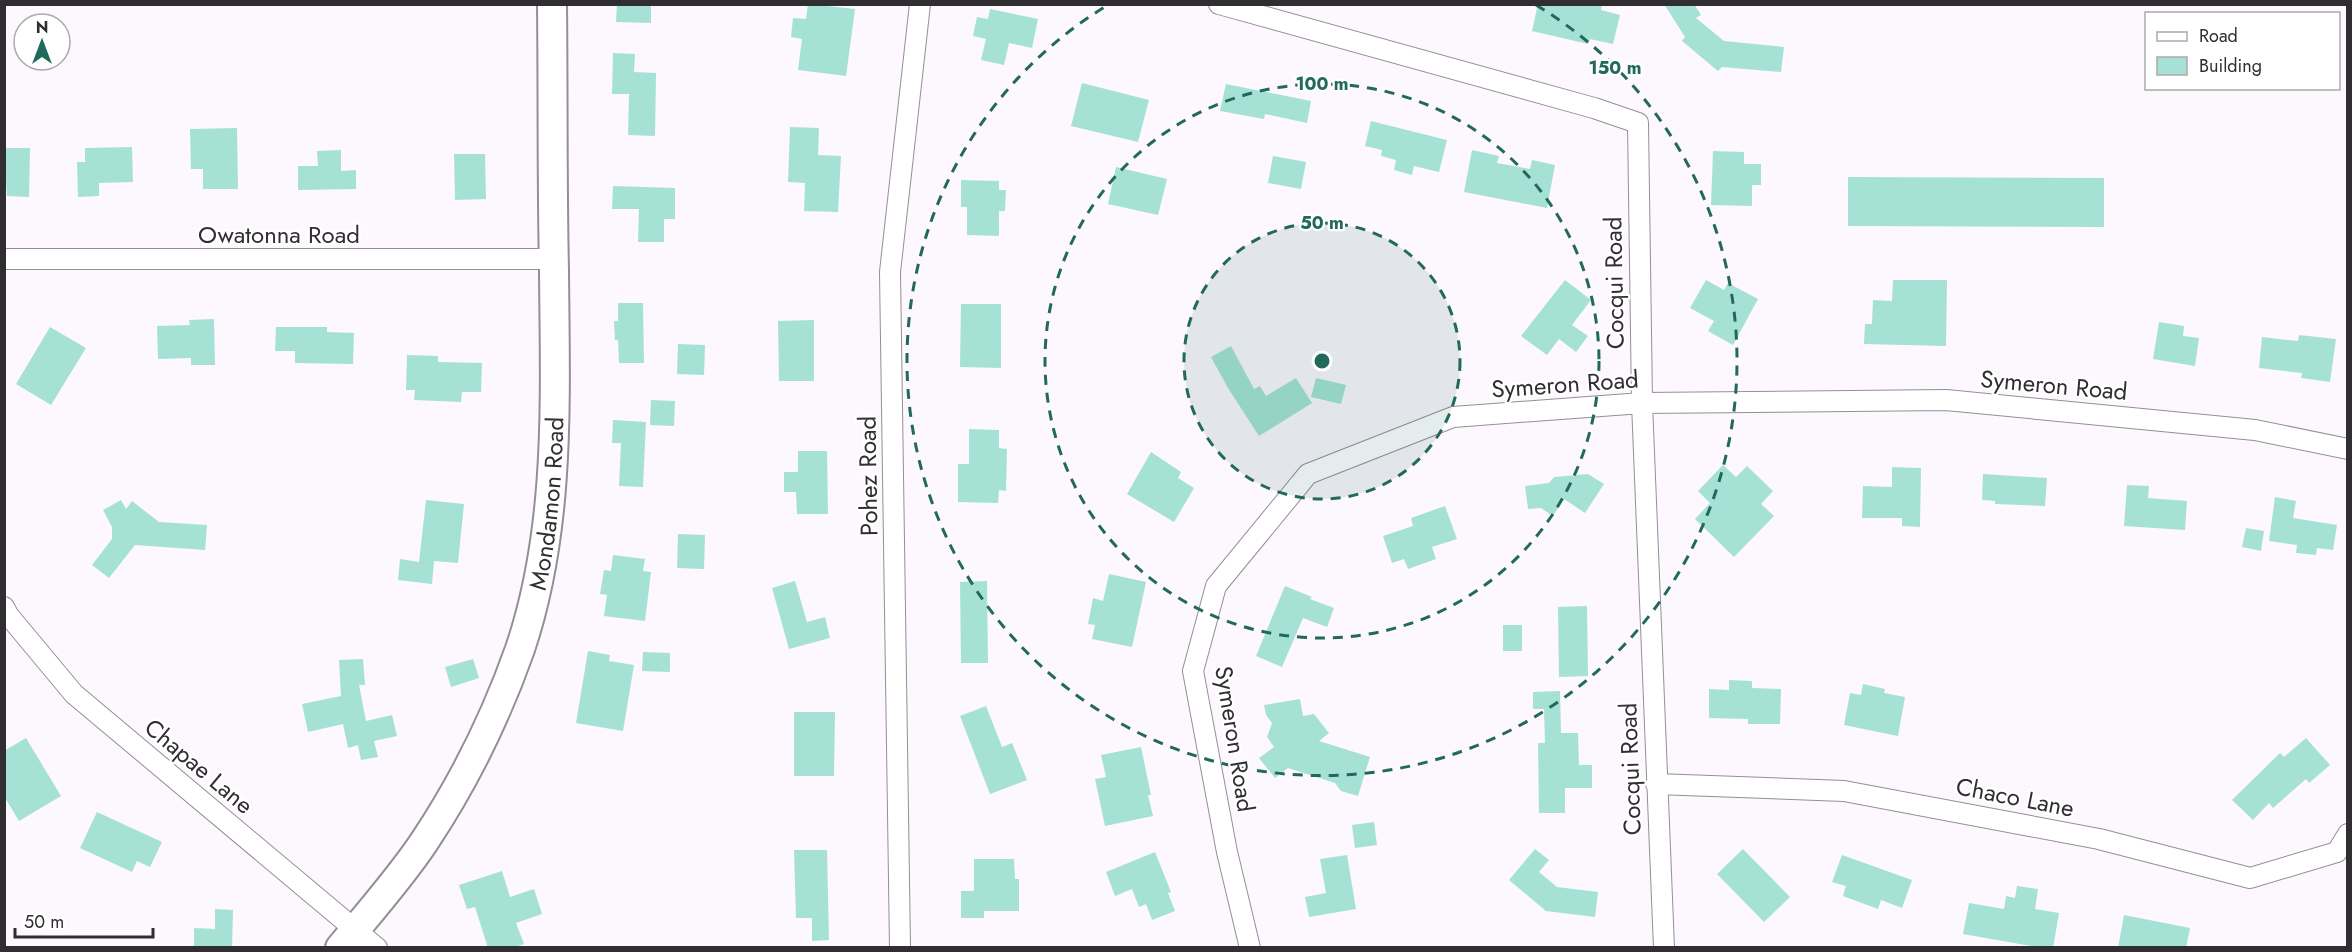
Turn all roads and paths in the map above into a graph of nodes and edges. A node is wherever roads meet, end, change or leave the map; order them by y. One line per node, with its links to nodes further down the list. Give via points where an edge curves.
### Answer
1 (552, 4): 5 (street, Mondamon Road)
2 (920, 4): 13 (street, Pohez Road, via 890,272)
3 (1219, 4): 6 (street, Cocqui Road, via 1638,123)
4 (4, 259): 5 (street, Owatonna Road)
5 (554, 259): 11 (street, Mondamon Road, via 552,479 542,564 520,647 488,728 459,786 423,844)
6 (1642, 403): 7 (street, Symeron Road, via 1946,400 2254,430); 9 (street, Cocqui Road); 14 (street, Symeron Road, via 1454,417 1308,474 1216,586 1193,670 1227,852)
7 (2348, 449)
8 (4, 607): 11 (street, Chapae Lane, via 74,694)
9 (1656, 784): 10 (street, Chaco Lane, via 1845,791 2099,839 2250,878 2337,852); 15 (street, Cocqui Road)
10 (2348, 834)
11 (347, 938): 12 (street, Chapae Lane)
12 (377, 948)
13 (900, 948)
14 (1250, 948)
15 (1664, 948)

